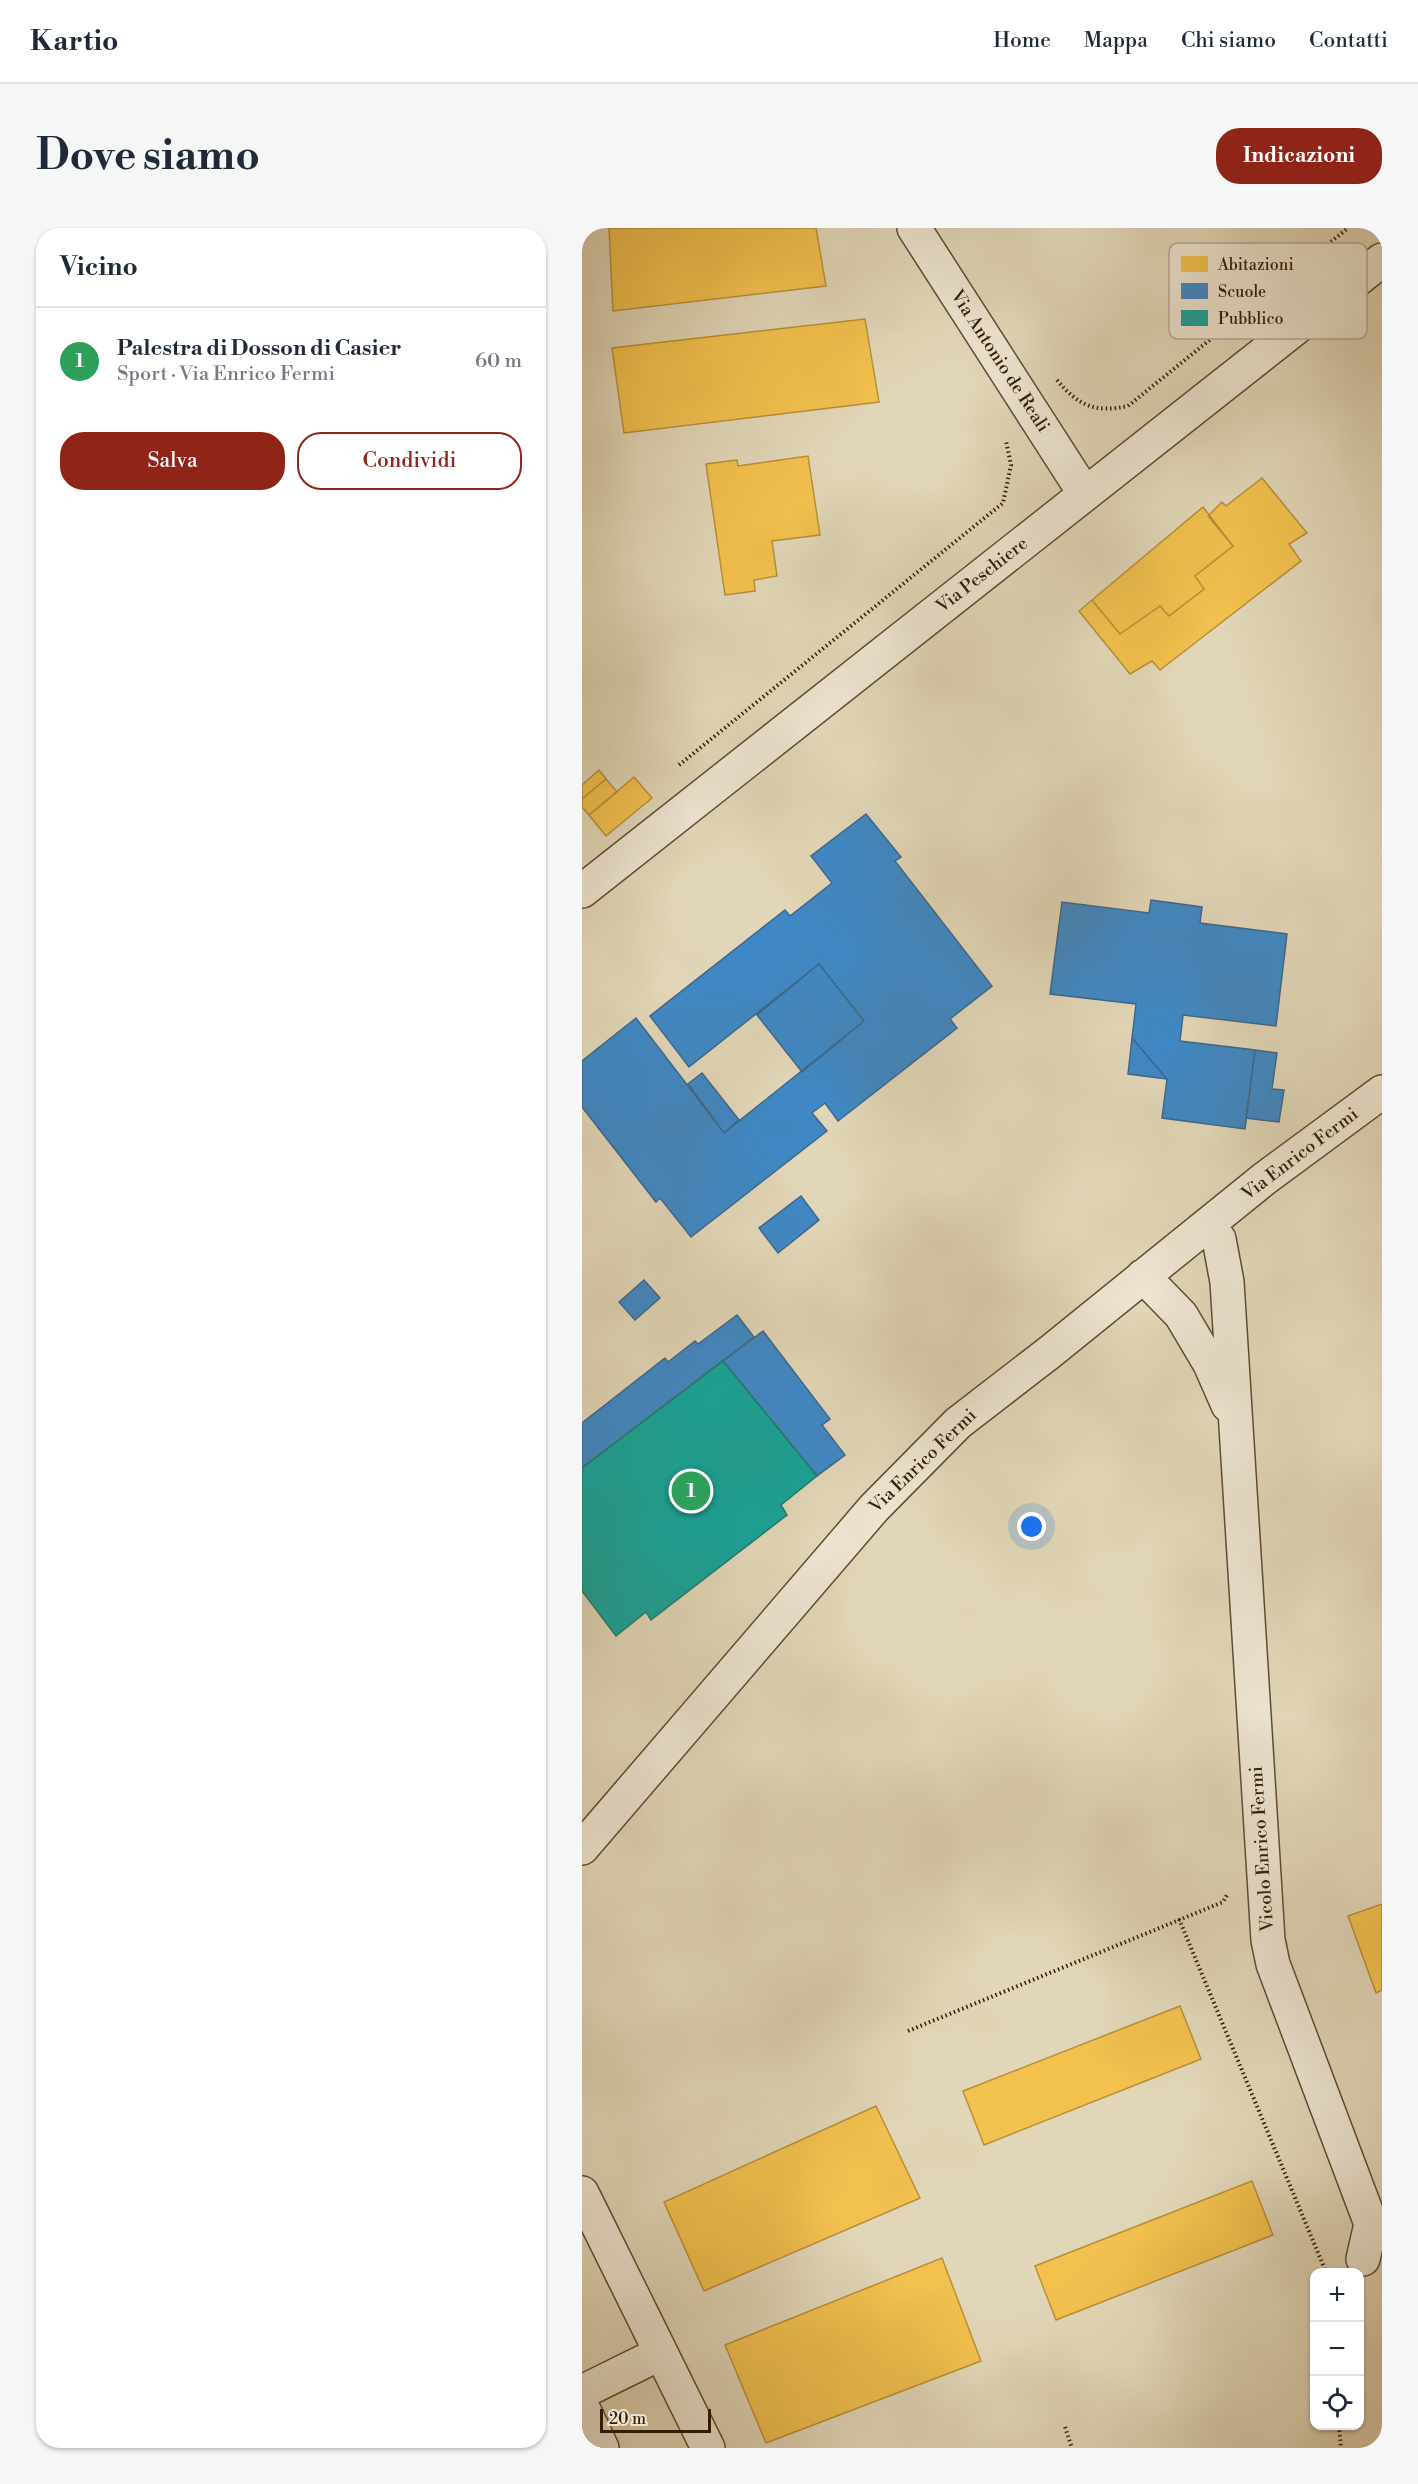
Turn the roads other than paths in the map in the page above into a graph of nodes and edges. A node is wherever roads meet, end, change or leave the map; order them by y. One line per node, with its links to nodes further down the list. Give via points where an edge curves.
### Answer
1 (914, 228): 5 (street, Via Antonio de Reali)
2 (1382, 260): 3 (street, Via Peschiere)
3 (1367, 272)
4 (1282, 339): 5 (street, Via Peschiere)
5 (1085, 494): 6 (street, Via Peschiere)
6 (582, 891)
7 (1382, 1092): 8 (street, Via Enrico Fermi, via 1263,1179)
8 (1207, 1226): 9 (street, Via Enrico Fermi); 10 (street, Vicolo Enrico Fermi, via 1219,1239 1227,1282)
9 (1143, 1276): 10 (street, Vicolo Enrico Fermi, via 1181,1315 1210,1364); 11 (street, Via Enrico Fermi, via 958,1423 874,1508)
10 (1235, 1420): 13 (street, Vicolo Enrico Fermi, via 1268,1940 1273,1964 1371,2224)
11 (582, 1848)
12 (582, 2193): 14 (street)
13 (1363, 2259)
14 (661, 2353): 15 (street); 18 (street)
15 (582, 2392)
16 (582, 2406): 17 (street)
17 (602, 2448)
18 (708, 2448)

